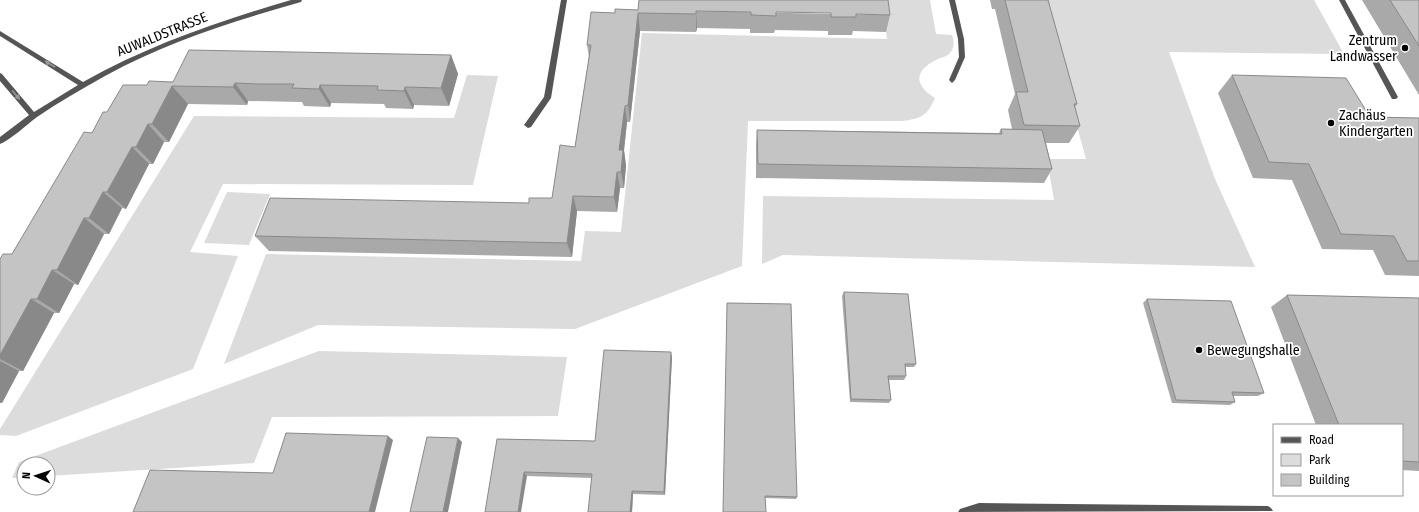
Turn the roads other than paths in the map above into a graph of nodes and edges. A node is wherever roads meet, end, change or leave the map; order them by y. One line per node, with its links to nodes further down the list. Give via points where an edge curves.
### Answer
1 (299, 0): 8 (street, AUWALDSTRASSE, via 238,17 122,63)
2 (564, 0): 11 (street, via 547,98)
3 (952, 0): 7 (street, via 961,39 962,57)
4 (1342, 0): 9 (street)
5 (0, 33): 8 (street, one-way to 5)
6 (0, 76): 10 (street, one-way to 10)
7 (952, 80)
8 (83, 85): 10 (street, AUWALDSTRASSE)
9 (1394, 97)
10 (33, 115): 12 (street, AUWALDSTRASSE)
11 (528, 125)
12 (0, 141)
13 (1268, 511): 14 (street, via 979,508)
14 (963, 512)

